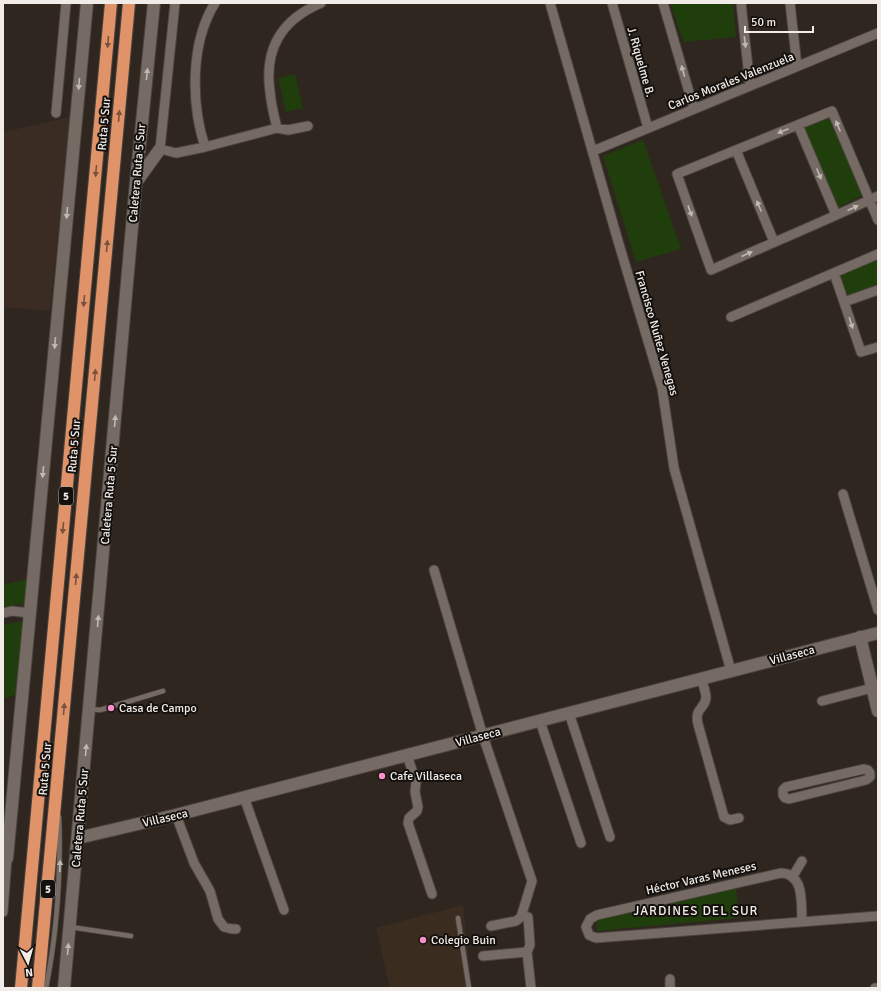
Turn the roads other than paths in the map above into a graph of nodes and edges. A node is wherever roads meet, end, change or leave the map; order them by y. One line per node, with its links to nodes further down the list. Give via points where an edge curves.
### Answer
1 (66, 3): 18 (street)
2 (87, 3): 42 (main road, one-way to 42)
3 (111, 3): 82 (highway, Ruta 5 Sur / 5, one-way to 82)
4 (129, 3): 58 (highway, Ruta 5 Sur / 5, one-way to 4)
5 (154, 3): 27 (main road, Caletera Ruta 5 Sur, one-way to 5)
6 (175, 3): 24 (street)
7 (215, 3): 23 (street, via 198,48 195,82 197,114)
8 (321, 3): 21 (street, via 293,20 276,39 269,61 268,76)
9 (550, 3): 26 (street, Francisco Nuñez Venegas)
10 (612, 3): 22 (street, J. Riquelme B.)
11 (663, 3): 17 (street, one-way to 11)
12 (741, 3): 16 (street, one-way to 16)
13 (790, 3): 15 (street)
14 (878, 33): 15 (street, Carlos Morales Valenzuela)
15 (797, 66): 16 (street, Carlos Morales Valenzuela)
16 (750, 86): 17 (street, Carlos Morales Valenzuela)
17 (694, 109): 22 (street, Carlos Morales Valenzuela)
18 (56, 113)
19 (798, 125): 25 (street, one-way to 25); 28 (street, one-way to 19, via 832,111); 29 (street, one-way to 29)
20 (308, 126): 21 (street, via 288,130)
21 (277, 128): 23 (street)
22 (648, 128): 26 (street, Carlos Morales Valenzuela)
23 (205, 147): 24 (street, via 176,153)
24 (160, 149): 27 (main road)
25 (736, 150): 31 (street, one-way to 25); 31 (street, one-way to 31, via 677,174 711,270)
26 (593, 151): 45 (street, Francisco Nuñez Venegas, via 662,388 674,468)
27 (136, 182): 50 (main road, Caletera Ruta 5 Sur, one-way to 27)
28 (874, 198): 29 (street, one-way to 28); 30 (street)
29 (836, 215): 31 (street)
30 (878, 220)
31 (774, 242)
32 (878, 254): 33 (street)
33 (834, 273): 35 (street); 36 (street)
34 (878, 290): 35 (street)
35 (844, 302): 37 (street, one-way to 37, via 861,352)
36 (732, 318)
37 (878, 346)
38 (843, 494): 40 (street)
39 (434, 570): 54 (street)
40 (878, 610)
41 (3, 613): 42 (street)
42 (30, 613): 66 (main road)
43 (878, 633): 44 (main road, Villaseca)
44 (860, 638): 45 (main road, Villaseca); 47 (main road)
45 (730, 671): 46 (main road, Villaseca)
46 (701, 679): 52 (main road, Villaseca); 62 (street, via 706,697 696,720 724,817 730,820)
47 (872, 688): 49 (street); 51 (main road)
48 (162, 690): 50 (lane, via 100,710)
49 (822, 701)
50 (90, 709): 64 (main road, Caletera Ruta 5 Sur, one-way to 50)
51 (878, 711)
52 (569, 713): 53 (main road, Villaseca); 63 (street)
53 (540, 720): 54 (main road, Villaseca); 65 (street)
54 (483, 736): 55 (main road, Villaseca); 76 (street, via 532,881 521,917 516,921)
55 (407, 755): 60 (main road, Villaseca); 69 (street, via 416,782 418,806 408,823)
56 (874, 772): 57 (street, via 864,769); 59 (street, via 866,780)
57 (822, 779): 59 (street); 59 (street, via 786,787 783,795 789,798)
58 (57, 790): 83 (highway, Ruta 5 Sur / 5); 84 (lane, one-way to 58, via 59,886)
59 (825, 790)
60 (242, 798): 61 (main road, Villaseca); 70 (street)
61 (176, 815): 64 (main road, Villaseca); 78 (street, via 194,863 210,891 218,919 224,927)
62 (739, 818)
63 (610, 837)
64 (78, 838): 77 (main road, Caletera Ruta 5 Sur)
65 (581, 843)
66 (5, 858): 71 (street)
67 (802, 861): 68 (street)
68 (792, 876): 75 (street, via 799,886); 75 (street, Héctor Varas Meneses, via 777,873 597,915 586,924 586,930 591,937 596,938)
69 (432, 894)
70 (281, 911)
71 (3, 912)
72 (878, 916): 75 (street)
73 (528, 917): 80 (street)
74 (458, 918): 86 (lane)
75 (802, 922)
76 (491, 926)
77 (70, 927): 79 (lane); 85 (main road, Caletera Ruta 5 Sur, one-way to 77)
78 (236, 929)
79 (131, 936)
80 (528, 952): 81 (street); 87 (street)
81 (483, 956)
82 (21, 988)
83 (38, 988)
84 (46, 988)
85 (64, 988)
86 (469, 988)
87 (531, 988)
88 (875, 988): 89 (street)
89 (878, 988)

